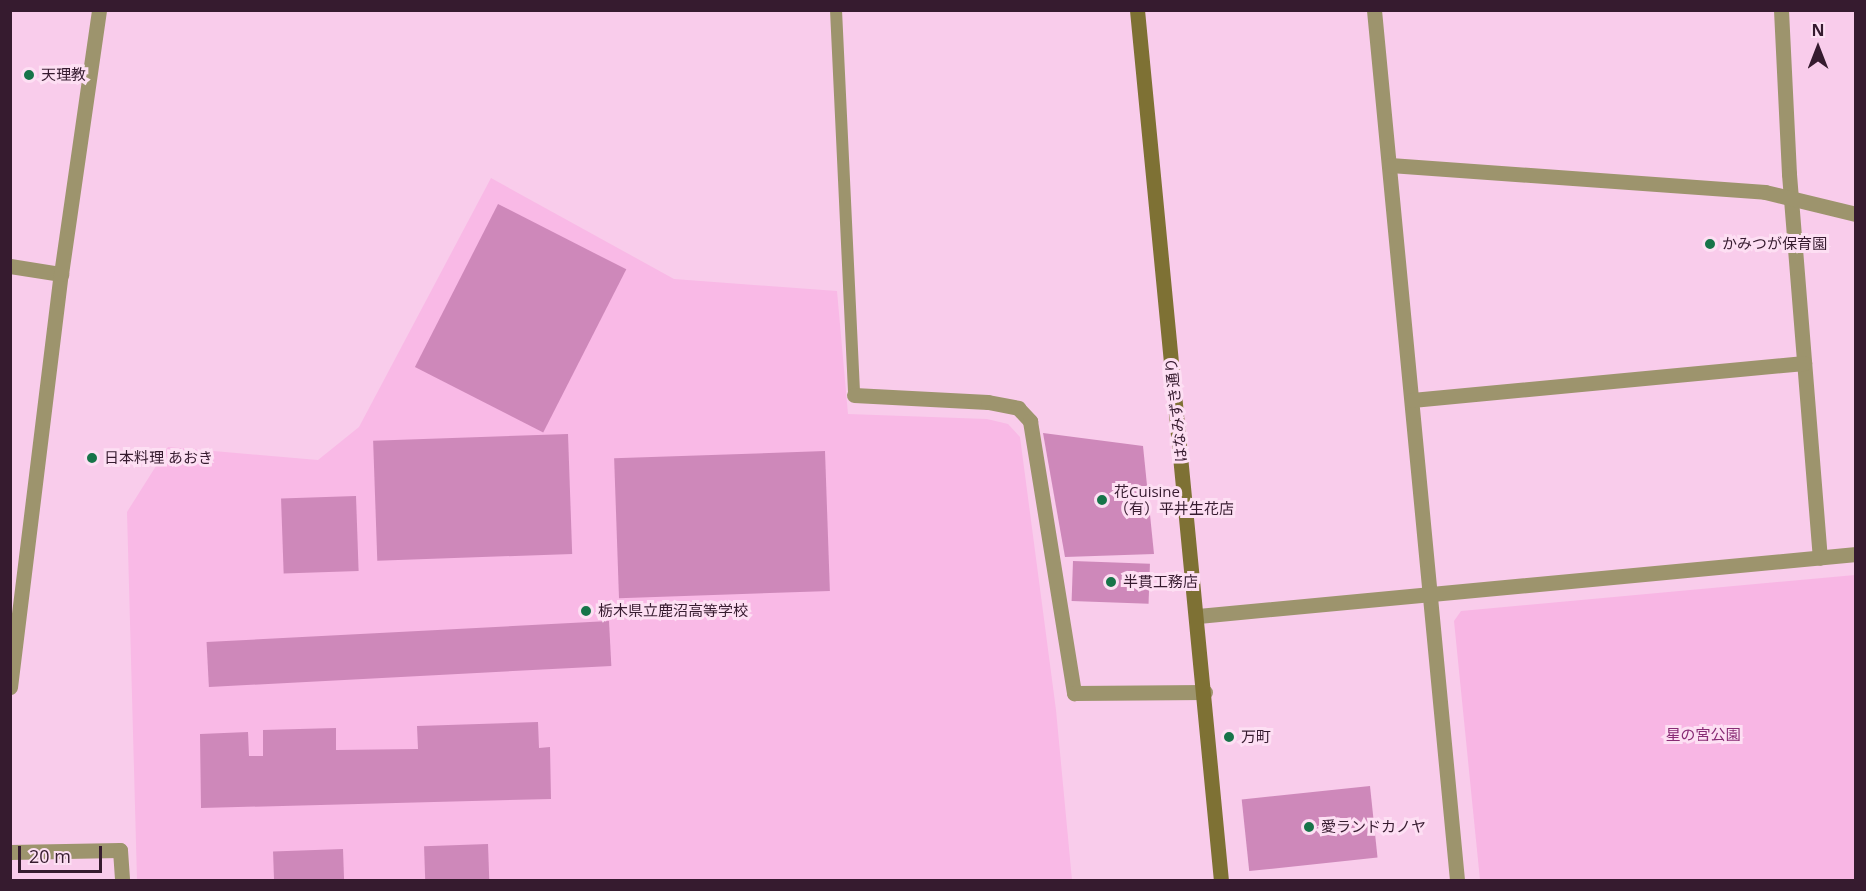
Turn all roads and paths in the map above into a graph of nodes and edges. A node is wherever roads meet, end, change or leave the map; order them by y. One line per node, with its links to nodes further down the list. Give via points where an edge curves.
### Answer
1 (99, 10): 10 (street)
2 (836, 10): 12 (lane)
3 (1137, 10): 17 (street, はなみずき通り)
4 (1374, 10): 6 (street)
5 (1781, 10): 7 (street)
6 (1390, 165): 7 (street); 13 (street)
7 (1792, 196): 8 (street); 11 (street)
8 (1856, 214)
9 (10, 266): 10 (street)
10 (61, 274): 18 (street)
11 (1804, 363): 13 (street); 15 (street)
12 (854, 395): 19 (street, via 988,402 1018,408 1030,421 1074,693)
13 (1412, 400): 16 (street)
14 (1856, 554): 15 (street)
15 (1820, 558): 16 (street)
16 (1429, 597): 17 (street); 23 (street)
17 (1198, 616): 19 (street, はなみずき通り)
18 (10, 687)
19 (1205, 692): 22 (street, はなみずき通り)
20 (10, 852): 21 (street, via 120,850)
21 (122, 880)
22 (1221, 880)
23 (1457, 880)

